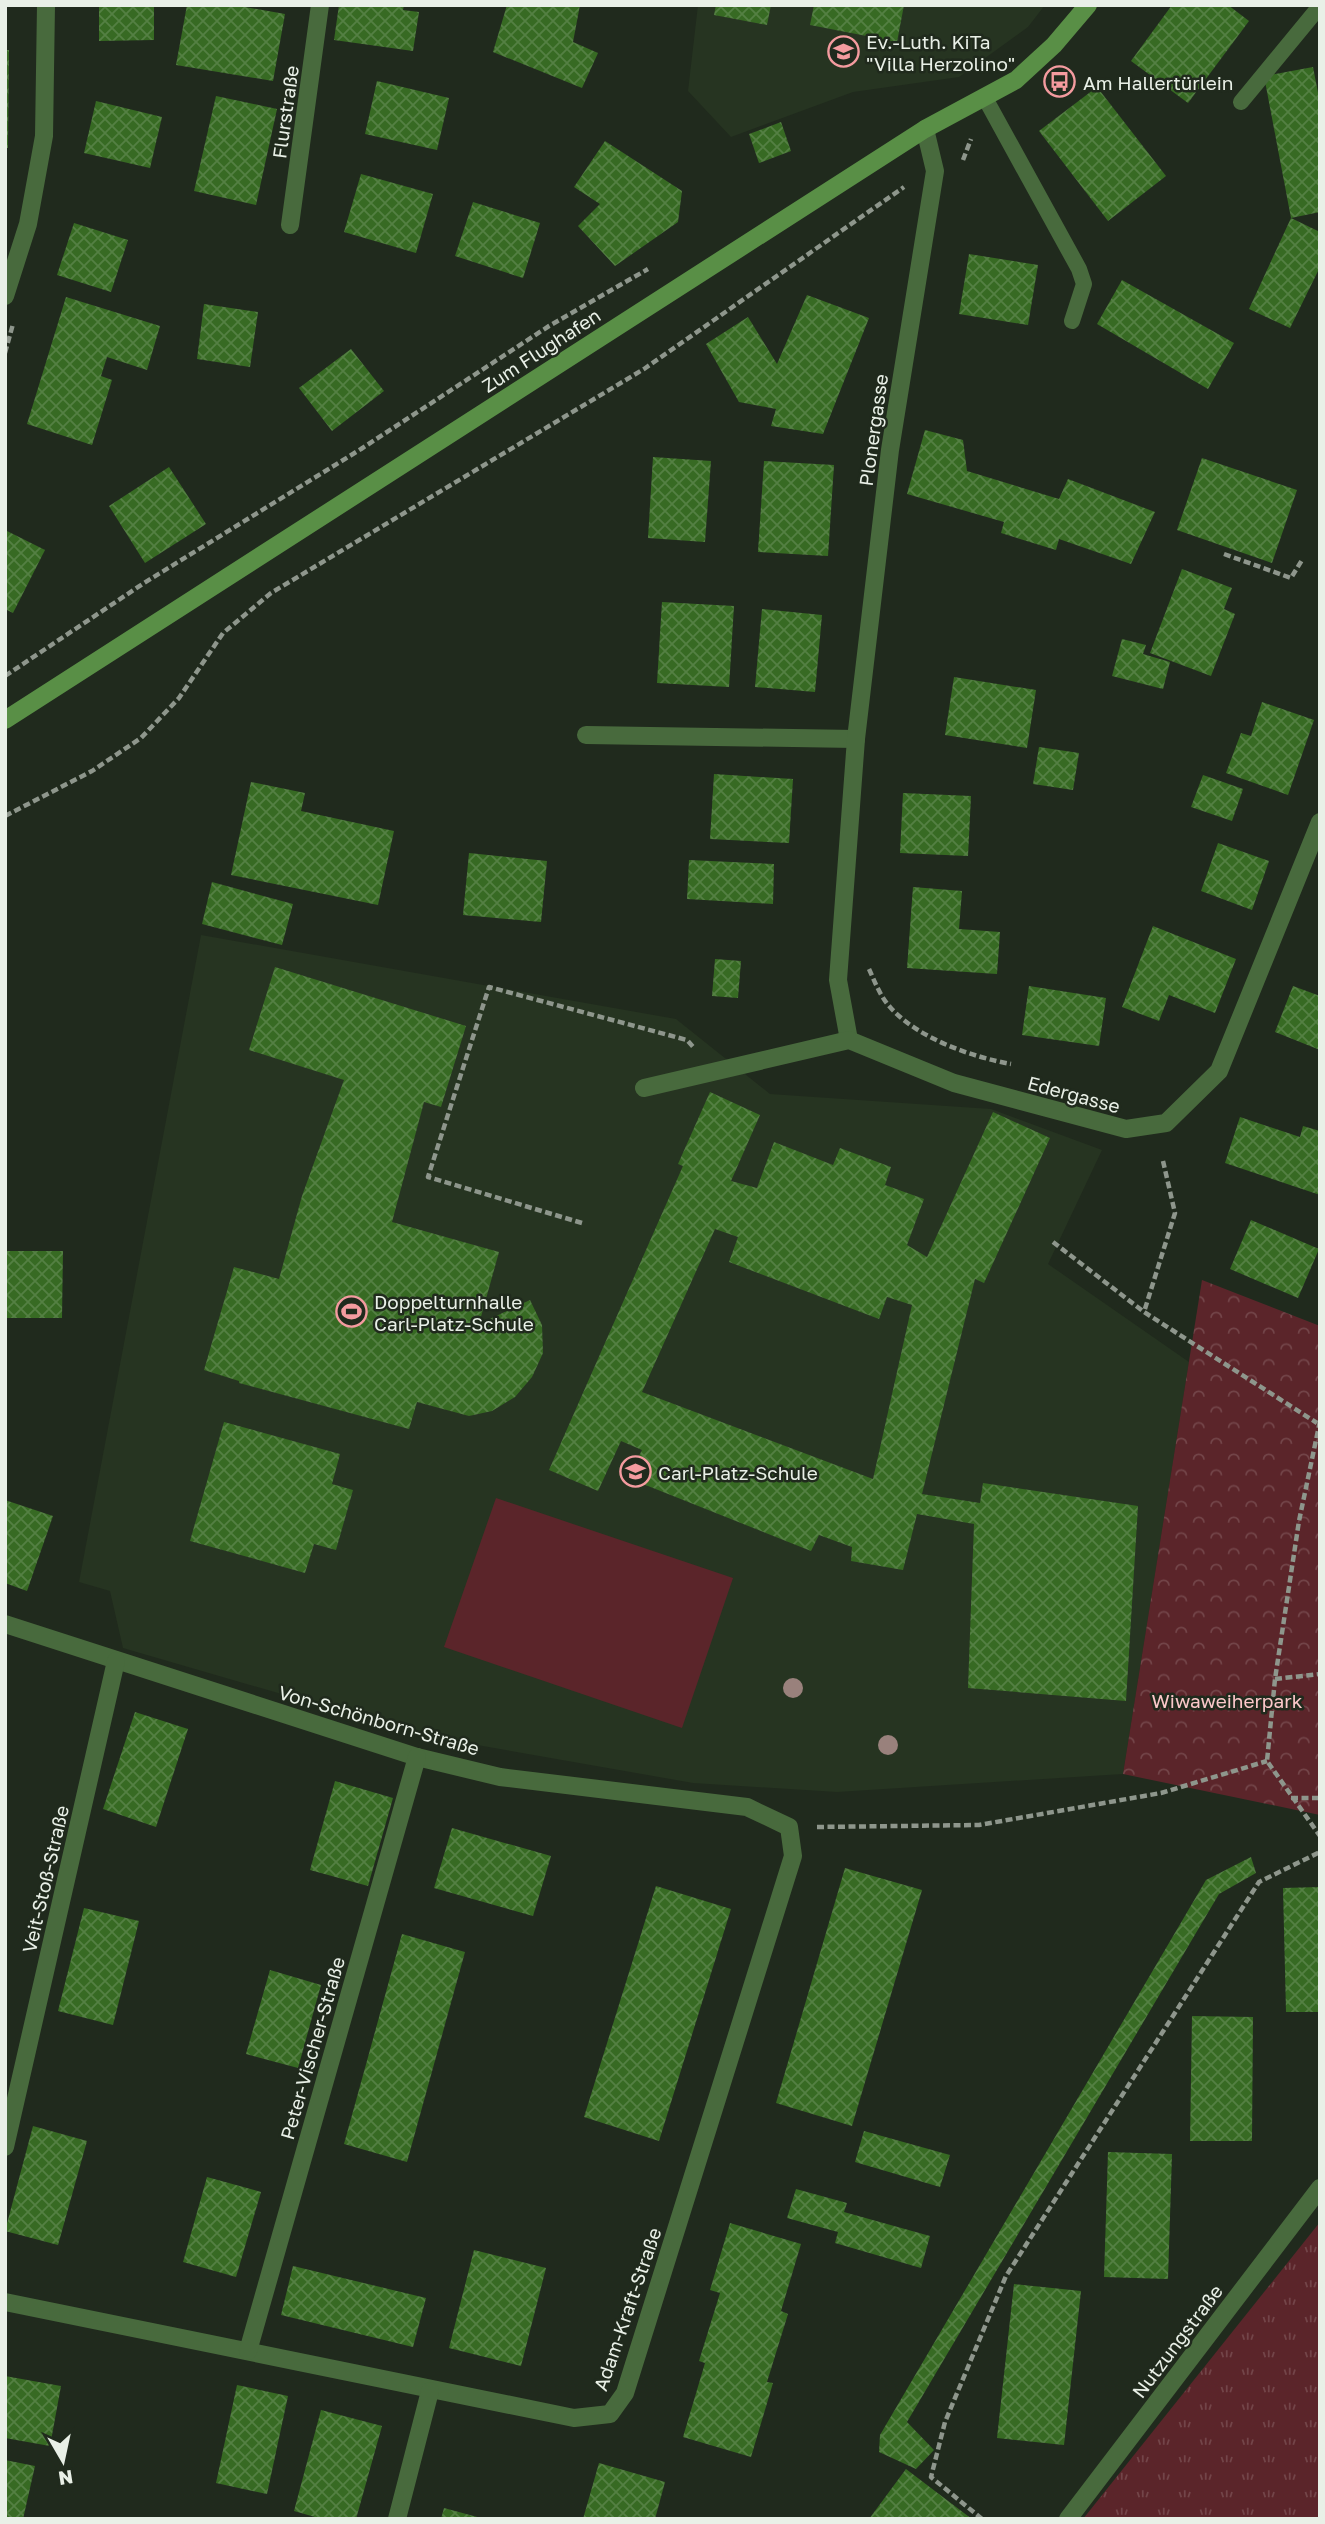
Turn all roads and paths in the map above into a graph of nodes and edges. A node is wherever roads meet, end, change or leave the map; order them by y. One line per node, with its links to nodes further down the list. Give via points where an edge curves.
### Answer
1 (46, 5): 13 (street, via 44,136 28,224)
2 (320, 5): 11 (street, Flurstraße)
3 (1088, 5): 5 (street, Zum Flughafen, via 1034,64)
4 (1320, 6): 6 (lane)
5 (985, 98): 7 (lane); 8 (street, Zum Flughafen)
6 (1241, 102)
7 (997, 119): 9 (path, via 972,138); 14 (lane, via 1079,269 1084,284)
8 (925, 129): 18 (street, Zum Flughafen); 20 (street, Plonergasse, via 935,171 890,450)
9 (962, 167)
10 (913, 181): 21 (path, via 644,369 271,593 223,633 179,698 141,738 92,771)
11 (290, 225)
12 (657, 264): 17 (path, via 549,326 121,597)
13 (5, 296)
14 (1072, 321)
15 (1224, 554): 16 (path, via 1292,578)
16 (1302, 560)
17 (5, 676)
18 (5, 720)
19 (586, 735): 20 (street)
20 (856, 739): 24 (street, Plonergasse, via 838,980)
21 (5, 816)
22 (1320, 822): 24 (street, Edergasse, via 1219,1071 1166,1123 1126,1129 954,1083)
23 (867, 962): 25 (path, via 890,1007 911,1025 978,1055)
24 (849, 1040): 26 (street)
25 (1012, 1064)
26 (712, 1070): 27 (street); 29 (path, via 687,1040 489,986 428,1177)
27 (644, 1088)
28 (1163, 1161): 31 (path, via 1175,1213)
29 (582, 1223)
30 (1053, 1242): 31 (path)
31 (1144, 1312): 32 (path)
32 (1318, 1422): 36 (path)
33 (5, 1623): 34 (street, Von-Schönborn-Straße)
34 (116, 1661): 37 (street, Von-Schönborn-Straße); 44 (street, Veit-Stoß-Straße)
35 (1320, 1674): 36 (path)
36 (1275, 1679): 38 (path)
37 (417, 1757): 41 (street, Von-Schönborn-Straße, via 500,1777 747,1807); 47 (street, Peter-Vischer-Straße)
38 (1267, 1761): 39 (path); 41 (path, via 1161,1793 979,1825)
39 (1290, 1798): 40 (path); 42 (path)
40 (1320, 1798)
41 (789, 1827): 48 (street, Adam-Kraft-Straße, via 793,1856 625,2393 610,2414 574,2418)
42 (1320, 1836)
43 (1320, 1853): 50 (path, via 1259,1882 1006,2277 945,2422 931,2477)
44 (5, 2147)
45 (1320, 2188): 51 (street, Nutzungstraße)
46 (5, 2302): 47 (street, Adam-Kraft-Straße)
47 (248, 2351): 48 (street, Adam-Kraft-Straße)
48 (430, 2391): 49 (street)
49 (397, 2519)
50 (982, 2519)
51 (1068, 2519)

